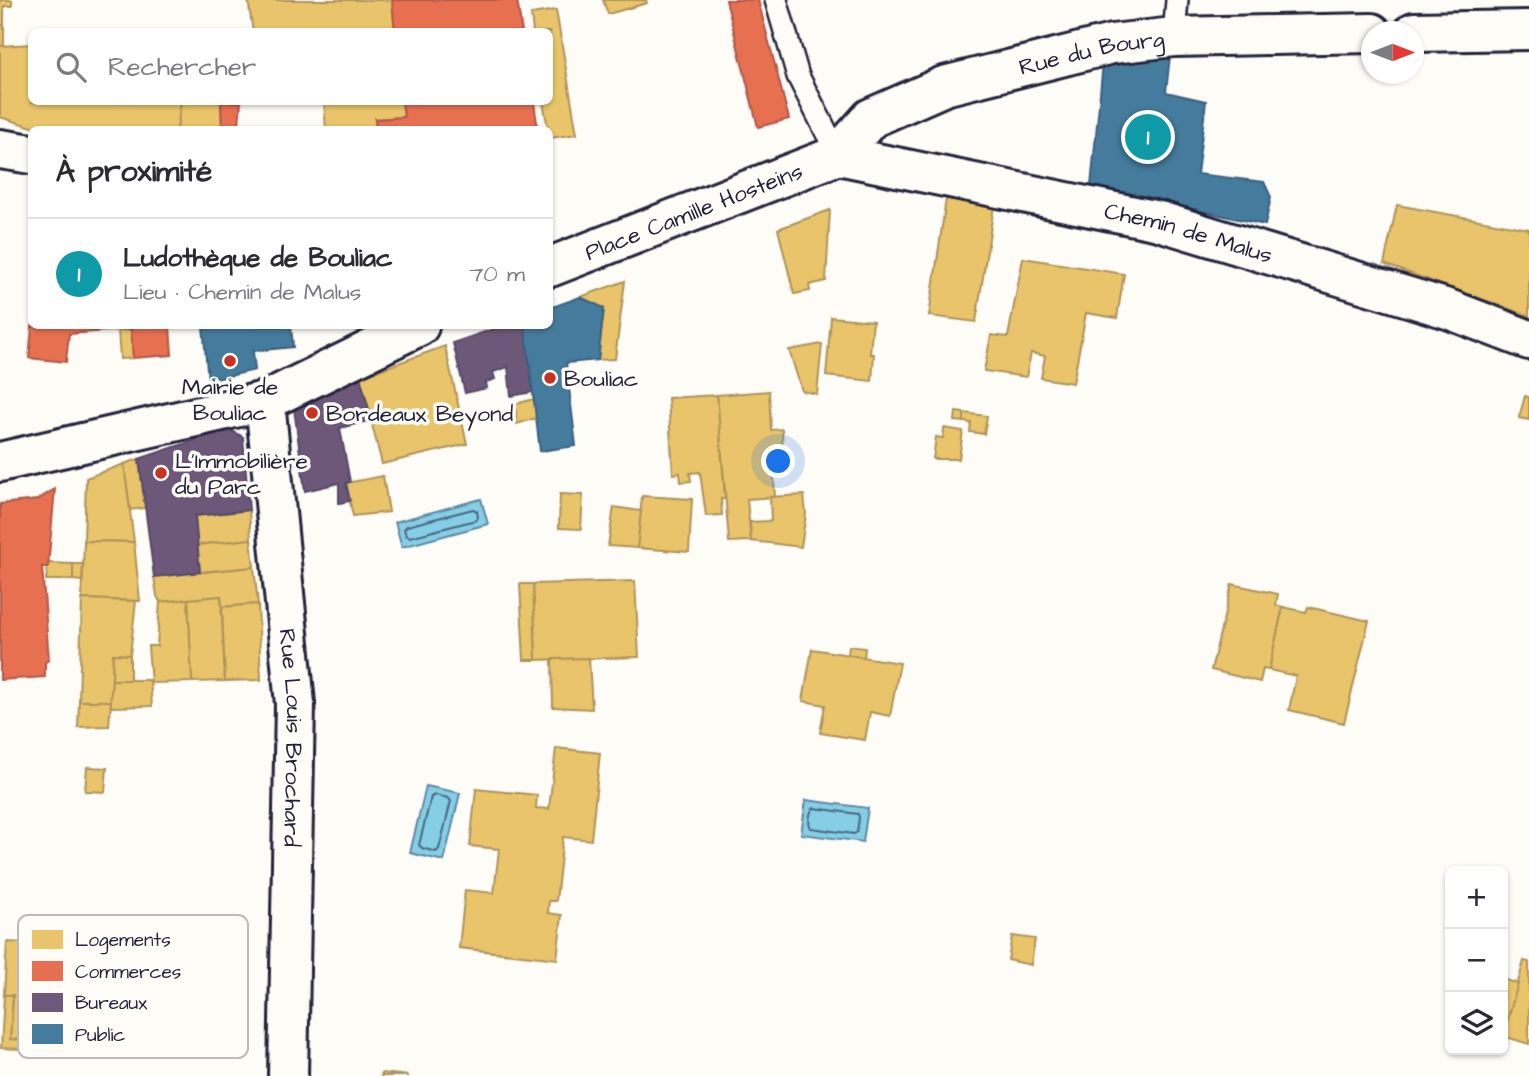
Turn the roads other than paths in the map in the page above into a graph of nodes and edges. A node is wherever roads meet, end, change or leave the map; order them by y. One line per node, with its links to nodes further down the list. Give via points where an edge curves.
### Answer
1 (776, 0): 8 (lane, via 797,76)
2 (1175, 18): 4 (street, Rue du Bourg); 8 (street, Rue du Bourg, via 1112,44 944,86 871,118)
3 (1529, 30): 5 (street)
4 (1361, 32)
5 (1424, 32)
6 (0, 149): 7 (street)
7 (28, 153)
8 (838, 155): 9 (street, Place Camille Hosteins); 11 (street, Chemin de Malus, via 1159,220 1447,309)
9 (553, 266)
10 (413, 329): 12 (street)
11 (1529, 340)
12 (265, 401): 13 (street); 14 (street, Rue Louis Brochard, via 295,704)
13 (0, 462)
14 (288, 1076)

